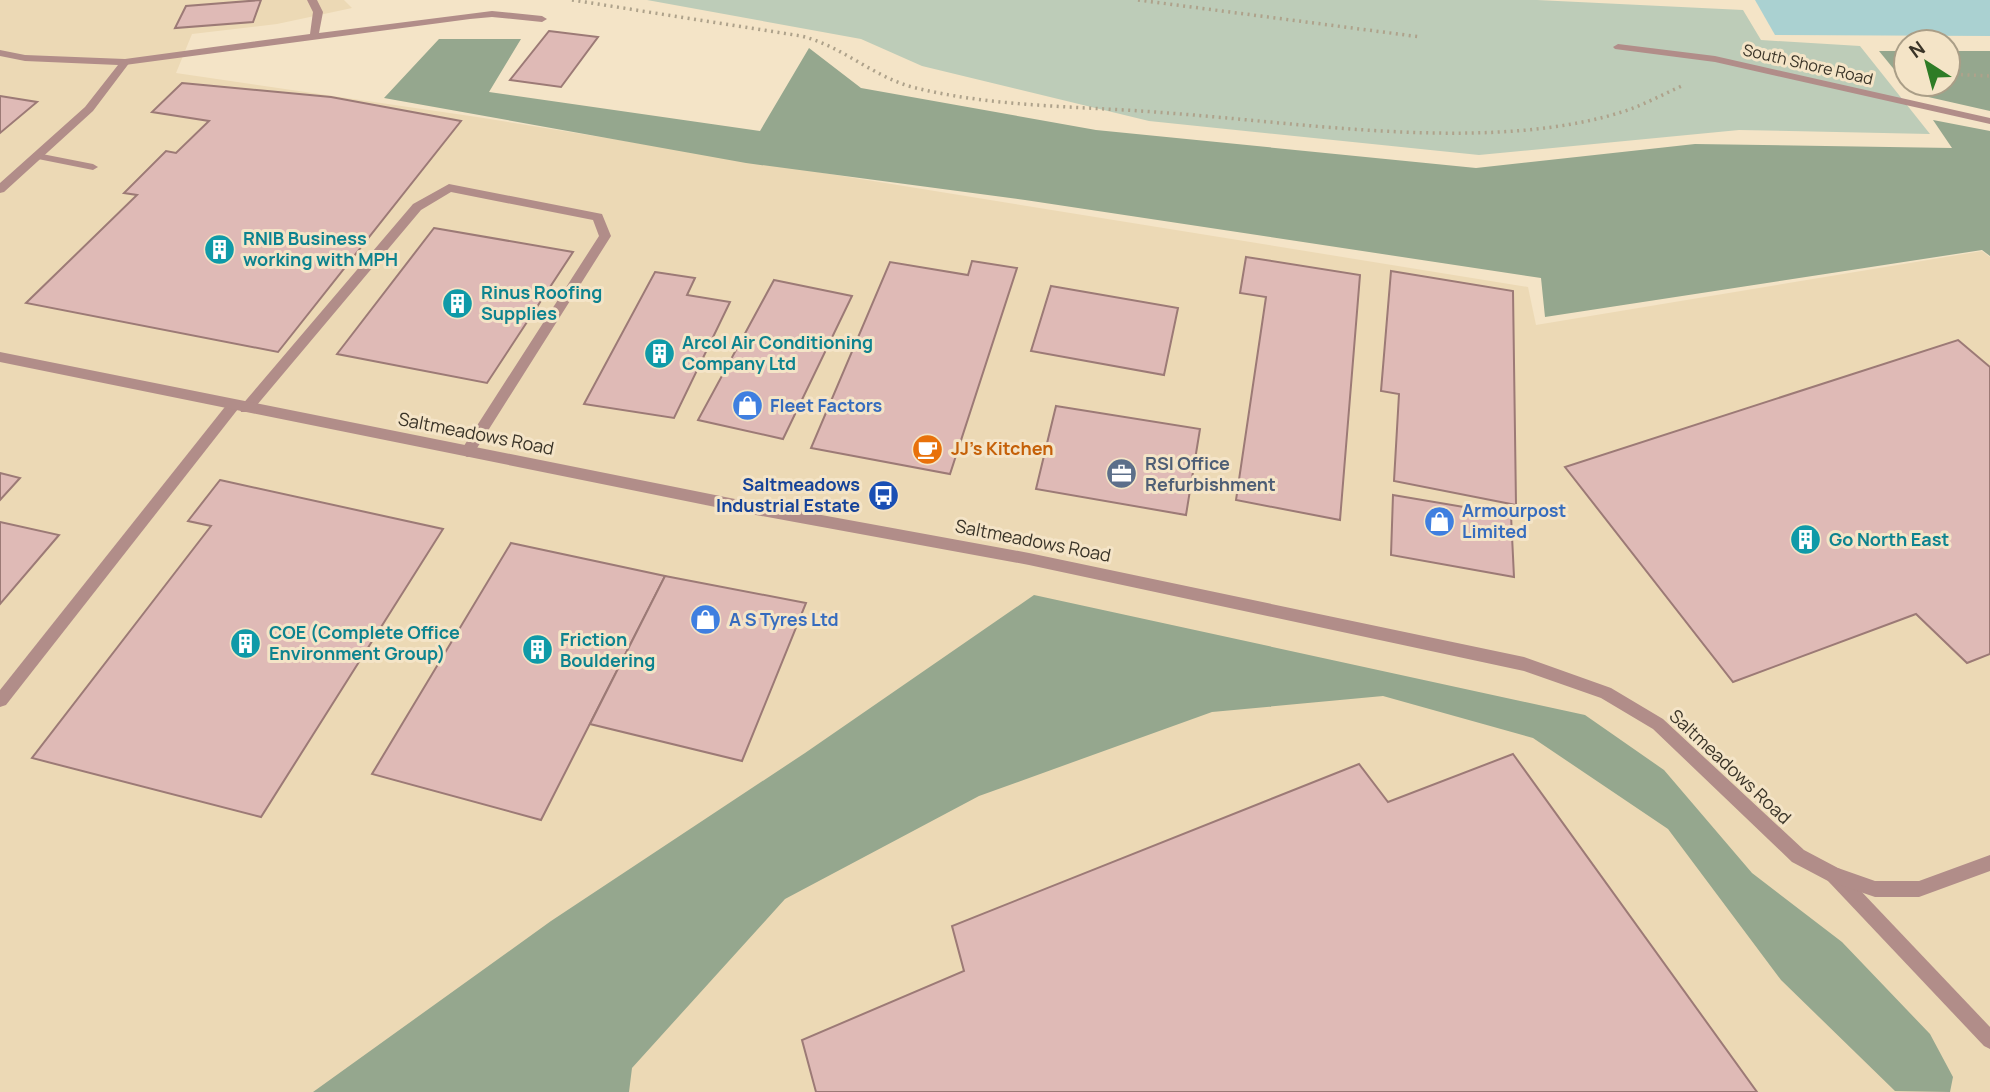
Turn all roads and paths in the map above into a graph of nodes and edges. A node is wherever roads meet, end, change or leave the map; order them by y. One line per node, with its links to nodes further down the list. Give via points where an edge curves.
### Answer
1 (312, 0): 6 (street, via 318,12)
2 (572, 0): 4 (path)
3 (1138, 0): 7 (path)
4 (590, 1): 10 (path, via 817,40 880,77 915,88 1404,129 1514,131 1591,120 1638,107 1678,88 1705,72)
5 (542, 19): 6 (street, via 492,14)
6 (314, 37): 11 (street)
7 (1421, 37)
8 (1618, 47): 10 (street, South Shore Road)
9 (0, 53): 11 (street)
10 (1715, 59): 14 (street, South Shore Road)
11 (125, 62): 15 (street, via 89,109)
12 (1962, 75): 13 (path)
13 (1990, 76)
14 (1990, 121)
15 (37, 156): 16 (street); 17 (street)
16 (93, 167)
17 (0, 189)
18 (0, 357): 19 (street, Saltmeadows Road)
19 (240, 407): 20 (street, Saltmeadows Road); 20 (street, via 416,207 449,188 598,217 605,236); 21 (street)
20 (467, 452): 23 (street, Saltmeadows Road, via 1029,559 1524,664 1606,693 1658,724 1787,847)
21 (1, 700)
22 (1990, 863): 23 (street, Saltmeadows Road, via 1919,889 1875,889)
23 (1834, 875): 24 (street)
24 (1990, 1040)

